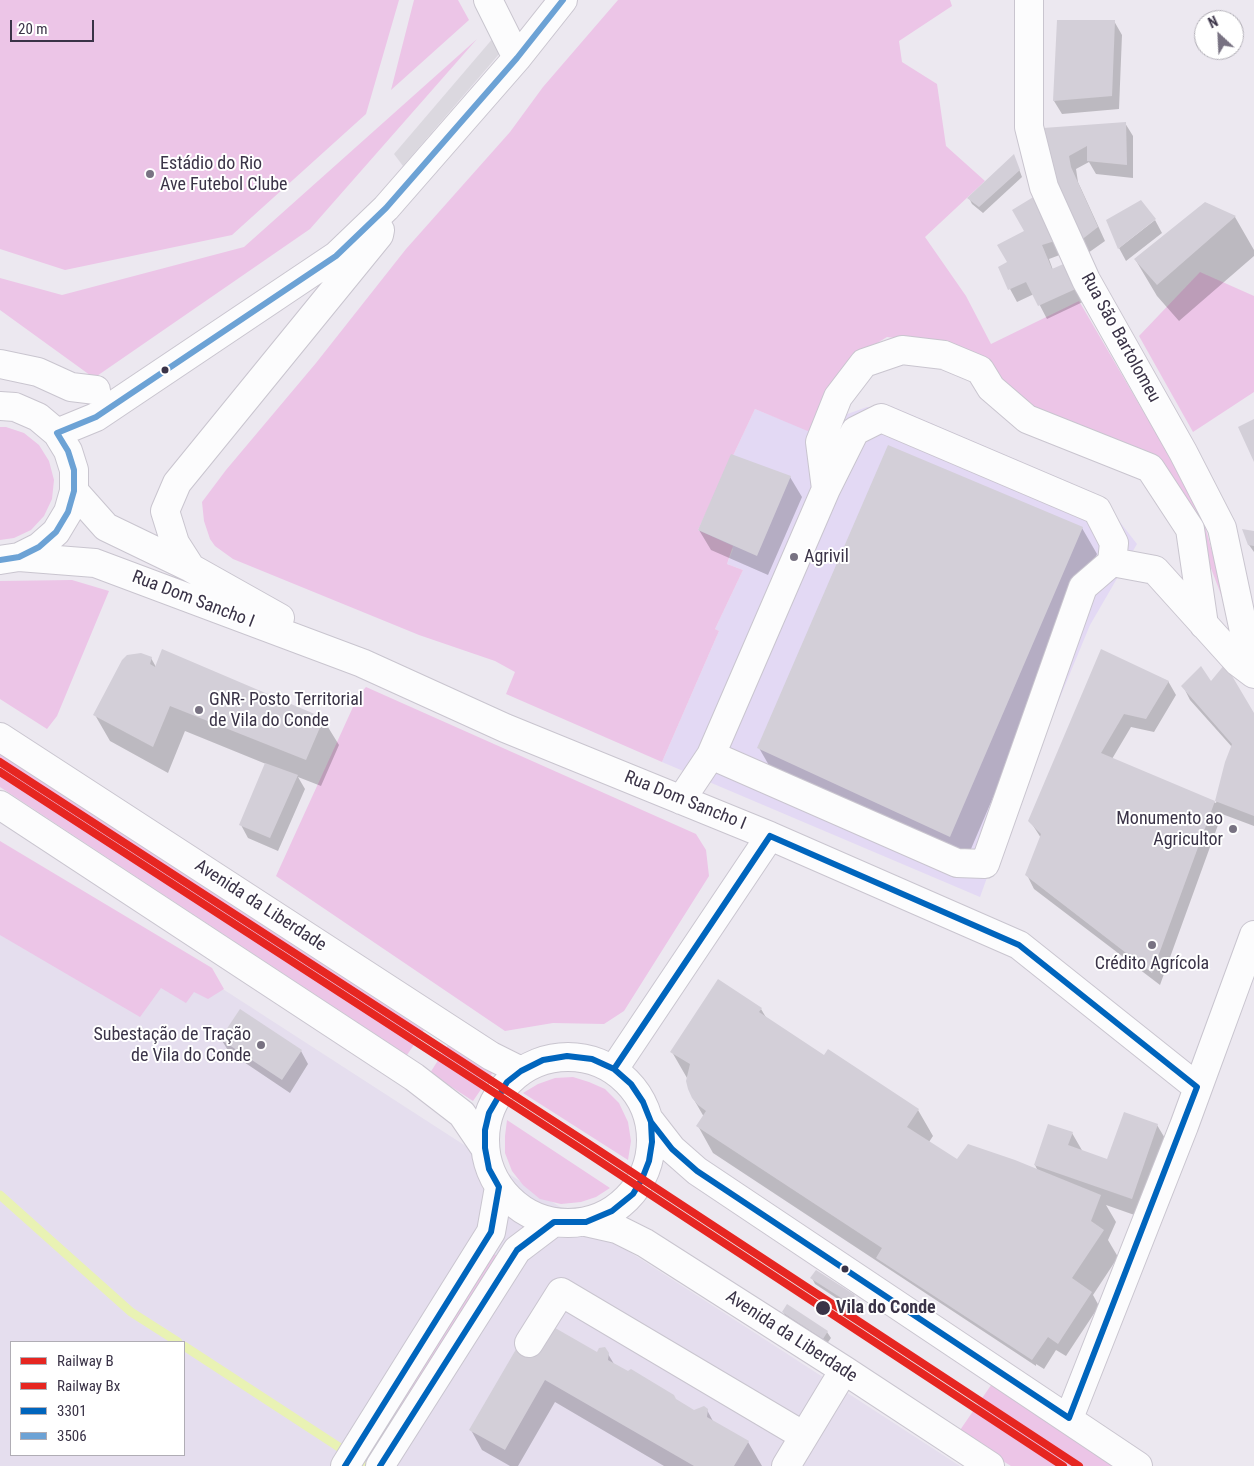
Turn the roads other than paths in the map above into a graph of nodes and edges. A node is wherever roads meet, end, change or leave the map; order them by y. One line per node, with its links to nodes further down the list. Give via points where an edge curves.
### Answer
1 (488, 0): 4 (street)
2 (563, 0): 4 (street)
3 (1029, 0): 17 (street, Rua São Bartolomeu, via 1029,127 1044,187 1086,280 1222,528)
4 (517, 58): 5 (street)
5 (380, 214): 9 (street, via 336,256 96,417); 14 (street, via 379,235 177,483 165,511 175,543)
6 (0, 364): 7 (street, via 38,372 71,387)
7 (96, 390)
8 (0, 406): 9 (street, Rua Dom Sancho I, via 15,406 38,417)
9 (57, 433): 11 (street, Rua Dom Sancho I, via 74,470)
10 (826, 489): 13 (street, via 855,430 881,418 1097,510 1114,543); 15 (street, via 820,442 838,397 864,363 902,350 944,355 980,370 991,388 1027,419 1150,468 1190,529); 20 (street)
11 (74, 491): 12 (street, Rua Dom Sancho I, via 68,512 56,532 40,547); 14 (street, Rua Dom Sancho I, via 106,527)
12 (9, 558): 16 (street, Rua Dom Sancho I, via 95,563)
13 (1112, 562): 15 (street, via 1155,570); 20 (street, via 1082,587 985,864 957,863)
14 (191, 568): 16 (street, Rua Dom Sancho I)
15 (1204, 624): 18 (street, via 1238,662)
16 (362, 663): 21 (street, Rua Dom Sancho I, via 504,728)
17 (1254, 667)
18 (1254, 674)
19 (0, 737): 26 (street, Avenida da Liberdade, via 491,1056)
20 (711, 755): 21 (street)
21 (681, 800): 23 (street, Rua Dom Sancho I)
22 (0, 804): 29 (street, via 414,1077 462,1114)
23 (770, 836): 25 (street); 27 (street, Rua Dom Sancho I, via 1018,944)
24 (1254, 935): 27 (street)
25 (614, 1069): 26 (street, via 592,1059 567,1056 543,1060); 28 (street, via 631,1084 643,1102)
26 (521, 1071): 29 (street, via 503,1088 489,1113)
27 (1197, 1087): 35 (street)
28 (650, 1122): 32 (street, via 652,1142 649,1161 638,1187 612,1211); 35 (street, via 672,1149 697,1171)
29 (485, 1148): 30 (street, via 489,1169)
30 (499, 1187): 31 (street, via 514,1204 533,1216); 37 (street, via 491,1232)
31 (554, 1222): 32 (street); 38 (street, via 517,1250)
32 (586, 1222): 34 (street, Avenida da Liberdade, via 617,1229 645,1243)
33 (529, 1343): 36 (street, via 561,1292)
34 (844, 1370): 36 (street); 40 (street, Avenida da Liberdade)
35 (1069, 1418): 41 (street)
36 (804, 1436): 39 (street)
37 (345, 1466)
38 (380, 1466)
39 (786, 1466)
40 (990, 1466)
41 (1138, 1466)

